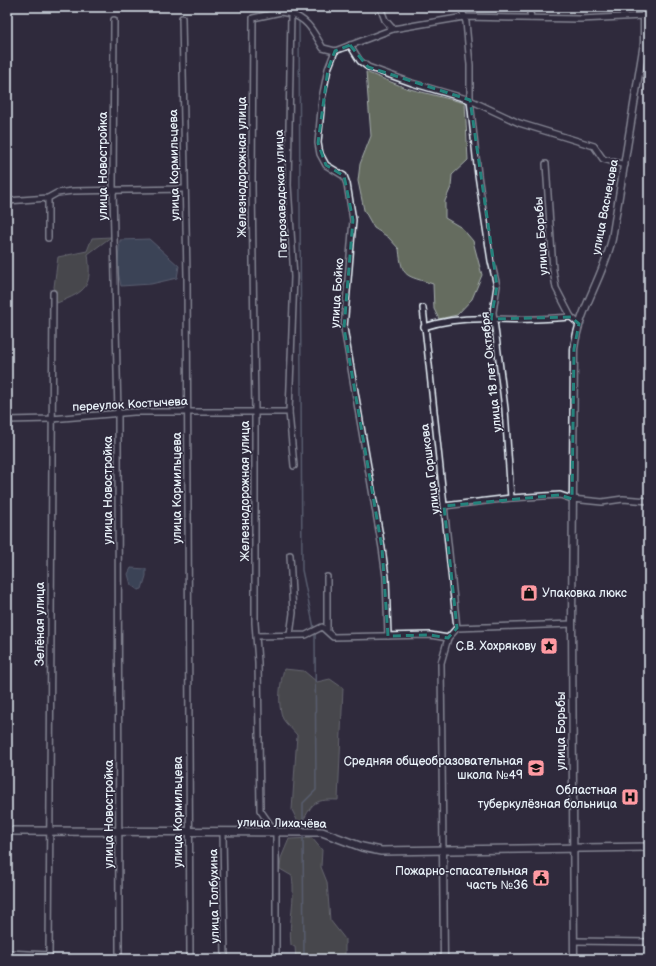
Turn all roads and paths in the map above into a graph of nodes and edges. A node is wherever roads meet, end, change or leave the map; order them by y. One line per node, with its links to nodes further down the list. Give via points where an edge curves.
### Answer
1 (380, 7): 11 (street, via 385,20)
2 (461, 7): 7 (street, улица 18 лет Октября)
3 (529, 7): 9 (street)
4 (644, 7): 6 (street, улица Васнецова)
5 (291, 14): 13 (street, via 302,18 323,48); 29 (street, Железнодорожная улица, via 281,12 253,18); 30 (street, Петрозаводская улица, via 288,185 294,277)
6 (644, 16): 9 (street); 16 (street, улица Васнецова, via 644,43)
7 (464, 17): 9 (street); 11 (street); 14 (street, улица 18 лет Октября, via 470,65)
8 (182, 18): 17 (street, улица Кормильцева)
9 (531, 18)
10 (114, 20): 18 (street, улица Новостройка)
11 (393, 30): 12 (street)
12 (350, 45): 13 (street); 14 (street, via 360,61 368,67)
13 (335, 51): 46 (street, улица Бойко, via 322,98 318,143 326,165 344,176 353,220 344,328 383,555)
14 (470, 100): 16 (street, via 519,123 594,146 603,159); 25 (street, улица 18 лет Октября, via 478,175 497,286)
15 (546, 164): 24 (street, улица Борьбы, via 556,288)
16 (625, 165): 26 (street, улица Васнецова, via 609,250)
17 (184, 189): 18 (street); 28 (street, улица Кормильцева)
18 (113, 190): 19 (street, via 73,191); 31 (street, улица Новостройка)
19 (48, 198): 20 (street); 21 (street)
20 (7, 201)
21 (48, 238)
22 (53, 293): 32 (street, Зелёная улица)
23 (424, 308): 27 (street, улица Горшкова)
24 (572, 317): 25 (street); 26 (street, улица Борьбы)
25 (494, 319): 27 (street, via 472,318); 35 (street, улица 18 лет Октября, via 505,409)
26 (579, 324): 36 (street, улица Васнецова, via 574,349)
27 (424, 327): 38 (street, улица Горшкова)
28 (187, 411): 29 (street, переулок Костычева); 31 (street, переулок Костычева, via 134,412); 50 (street, улица Кормильцева)
29 (255, 411): 30 (street, переулок Костычева); 45 (street, Железнодорожная улица)
30 (289, 412): 34 (street, Петрозаводская улица)
31 (118, 415): 32 (street, переулок Костычева); 51 (street, улица Новостройка)
32 (51, 419): 33 (street, переулок Костычева); 49 (street, Зелёная улица)
33 (7, 420)
34 (294, 466)
35 (511, 498): 36 (street, via 560,495); 38 (street)
36 (572, 501): 37 (street); 41 (street, улица Борьбы)
37 (649, 501)
38 (444, 506): 42 (street, улица Горшкова)
39 (290, 555): 44 (street, via 293,613)
40 (327, 577): 43 (street)
41 (572, 624): 42 (street); 54 (street, улица Борьбы)
42 (457, 628): 47 (street)
43 (326, 629): 44 (street, via 322,627 306,635); 46 (street, via 333,637)
44 (290, 635): 45 (street)
45 (256, 636): 53 (street, Железнодорожная улица, via 260,810)
46 (388, 636): 47 (street, via 430,635)
47 (448, 638): 56 (street, via 441,663)
48 (7, 831): 49 (main road, улица Лихачёва)
49 (50, 832): 51 (main road, улица Лихачёва); 60 (street, Зелёная улица)
50 (188, 832): 51 (main road, улица Лихачёва); 52 (main road, улица Лихачёва); 62 (street, улица Кормильцева)
51 (119, 833): 61 (street, улица Новостройка)
52 (224, 833): 53 (main road, улица Лихачёва); 63 (street, улица Толбухина)
53 (276, 833): 56 (main road, улица Лихачёва, via 322,832 362,847 381,851); 64 (street)
54 (573, 847): 55 (main road, улица Лихачёва); 56 (main road, улица Лихачёва); 57 (street, улица Борьбы)
55 (649, 847)
56 (443, 851): 65 (street)
57 (574, 941): 58 (street); 66 (street, улица Борьбы)
58 (649, 942)
59 (7, 953): 60 (street)
60 (49, 957)
61 (119, 959)
62 (190, 959)
63 (225, 959)
64 (276, 959)
65 (444, 959)
66 (574, 959)

